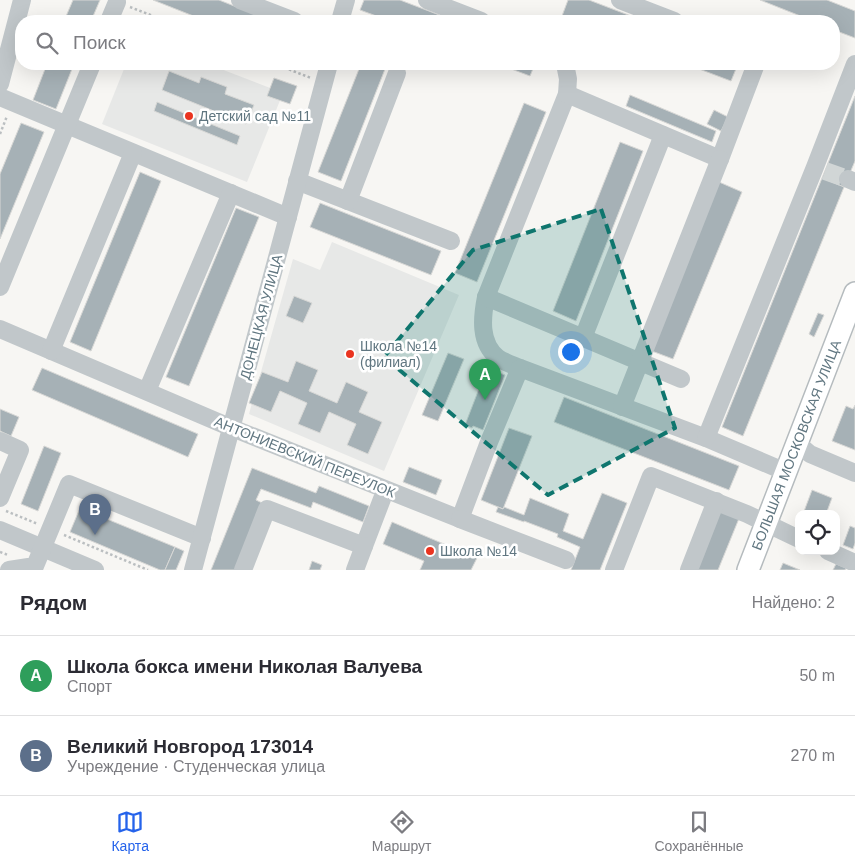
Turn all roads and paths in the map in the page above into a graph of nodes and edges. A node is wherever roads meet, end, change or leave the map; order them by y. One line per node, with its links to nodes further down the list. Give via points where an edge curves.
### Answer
1 (22, 0): 7 (street)
2 (240, 0): 10 (street)
3 (346, 0): 11 (street)
4 (426, 0): 12 (street)
5 (620, 0): 13 (street)
6 (117, 2): 8 (street); 9 (path)
7 (18, 15)
8 (112, 15)
9 (151, 15)
10 (279, 15)
11 (342, 15)
12 (465, 15)
13 (659, 15)
14 (15, 27): 23 (street)
15 (855, 64): 47 (street, via 820,169)
16 (90, 70): 26 (street)
17 (290, 70): 22 (path)
18 (327, 70): 22 (street, ДОНЕЦКАЯ УЛИЦА)
19 (566, 70): 24 (street)
20 (754, 70): 29 (street)
21 (397, 73): 32 (street)
22 (324, 83): 30 (street, ДОНЕЦКАЯ УЛИЦА)
23 (0, 84)
24 (567, 94): 27 (street); 37 (street)
25 (0, 97): 26 (street)
26 (67, 125): 28 (street); 35 (street)
27 (663, 135): 29 (street); 39 (street)
28 (133, 153): 31 (street); 40 (street)
29 (720, 159): 41 (street)
30 (298, 181): 32 (street); 33 (street, ДОНЕЦКАЯ УЛИЦА)
31 (231, 194): 33 (street); 44 (street)
32 (348, 200): 34 (street)
33 (288, 218): 46 (street, ДОНЕЦКАЯ УЛИЦА)
34 (451, 241)
35 (0, 287)
36 (855, 293): 49 (main road, БОЛЬШАЯ МОСКОВСКАЯ УЛИЦА)
37 (486, 297): 39 (street); 42 (street, via 482,325 489,347 499,359)
38 (0, 330): 40 (street, АНТОНИЕВСКИЙ ПЕРЕУЛОК)
39 (583, 338): 41 (street)
40 (51, 351): 44 (street, АНТОНИЕВСКИЙ ПЕРЕУЛОК)
41 (640, 362): 43 (street); 45 (street)
42 (520, 368): 45 (street); 56 (street)
43 (681, 379)
44 (147, 391): 46 (street, АНТОНИЕВСКИЙ ПЕРЕУЛОК)
45 (622, 407): 47 (street)
46 (232, 428): 56 (street, АНТОНИЕВСКИЙ ПЕРЕУЛОК); 61 (street, ДОНЕЦКАЯ УЛИЦА)
47 (706, 438): 50 (street)
48 (0, 441): 52 (street, via 20,450)
49 (797, 443): 50 (main road, БОЛЬШАЯ МОСКОВСКАЯ УЛИЦА); 51 (street, via 810,454)
50 (786, 472): 57 (main road, БОЛЬШАЯ МОСКОВСКАЯ УЛИЦА)
51 (855, 473)
52 (0, 498)
53 (382, 498): 62 (street)
54 (716, 502): 57 (street); 73 (street, via 651,476); 74 (street)
55 (0, 508): 58 (path)
56 (460, 519): 65 (street, АНТОНИЕВСКИЙ ПЕРЕУЛОК)
57 (766, 524): 60 (street); 75 (main road, БОЛЬШАЯ МОСКОВСКАЯ УЛИЦА)
58 (50, 529): 61 (street, via 69,484); 63 (street); 70 (path)
59 (0, 530): 63 (street)
60 (795, 537)
61 (202, 538): 71 (street, ДОНЕЦКАЯ УЛИЦА)
62 (364, 546): 67 (street, via 268,509); 72 (street)
63 (42, 548): 68 (street, via 35,566); 69 (street)
64 (837, 555): 66 (street)
65 (566, 560)
66 (855, 563)
67 (248, 569)
68 (9, 570)
69 (95, 570)
70 (148, 570)
71 (193, 570)
72 (355, 570)
73 (614, 570)
74 (688, 570)
75 (748, 570)

